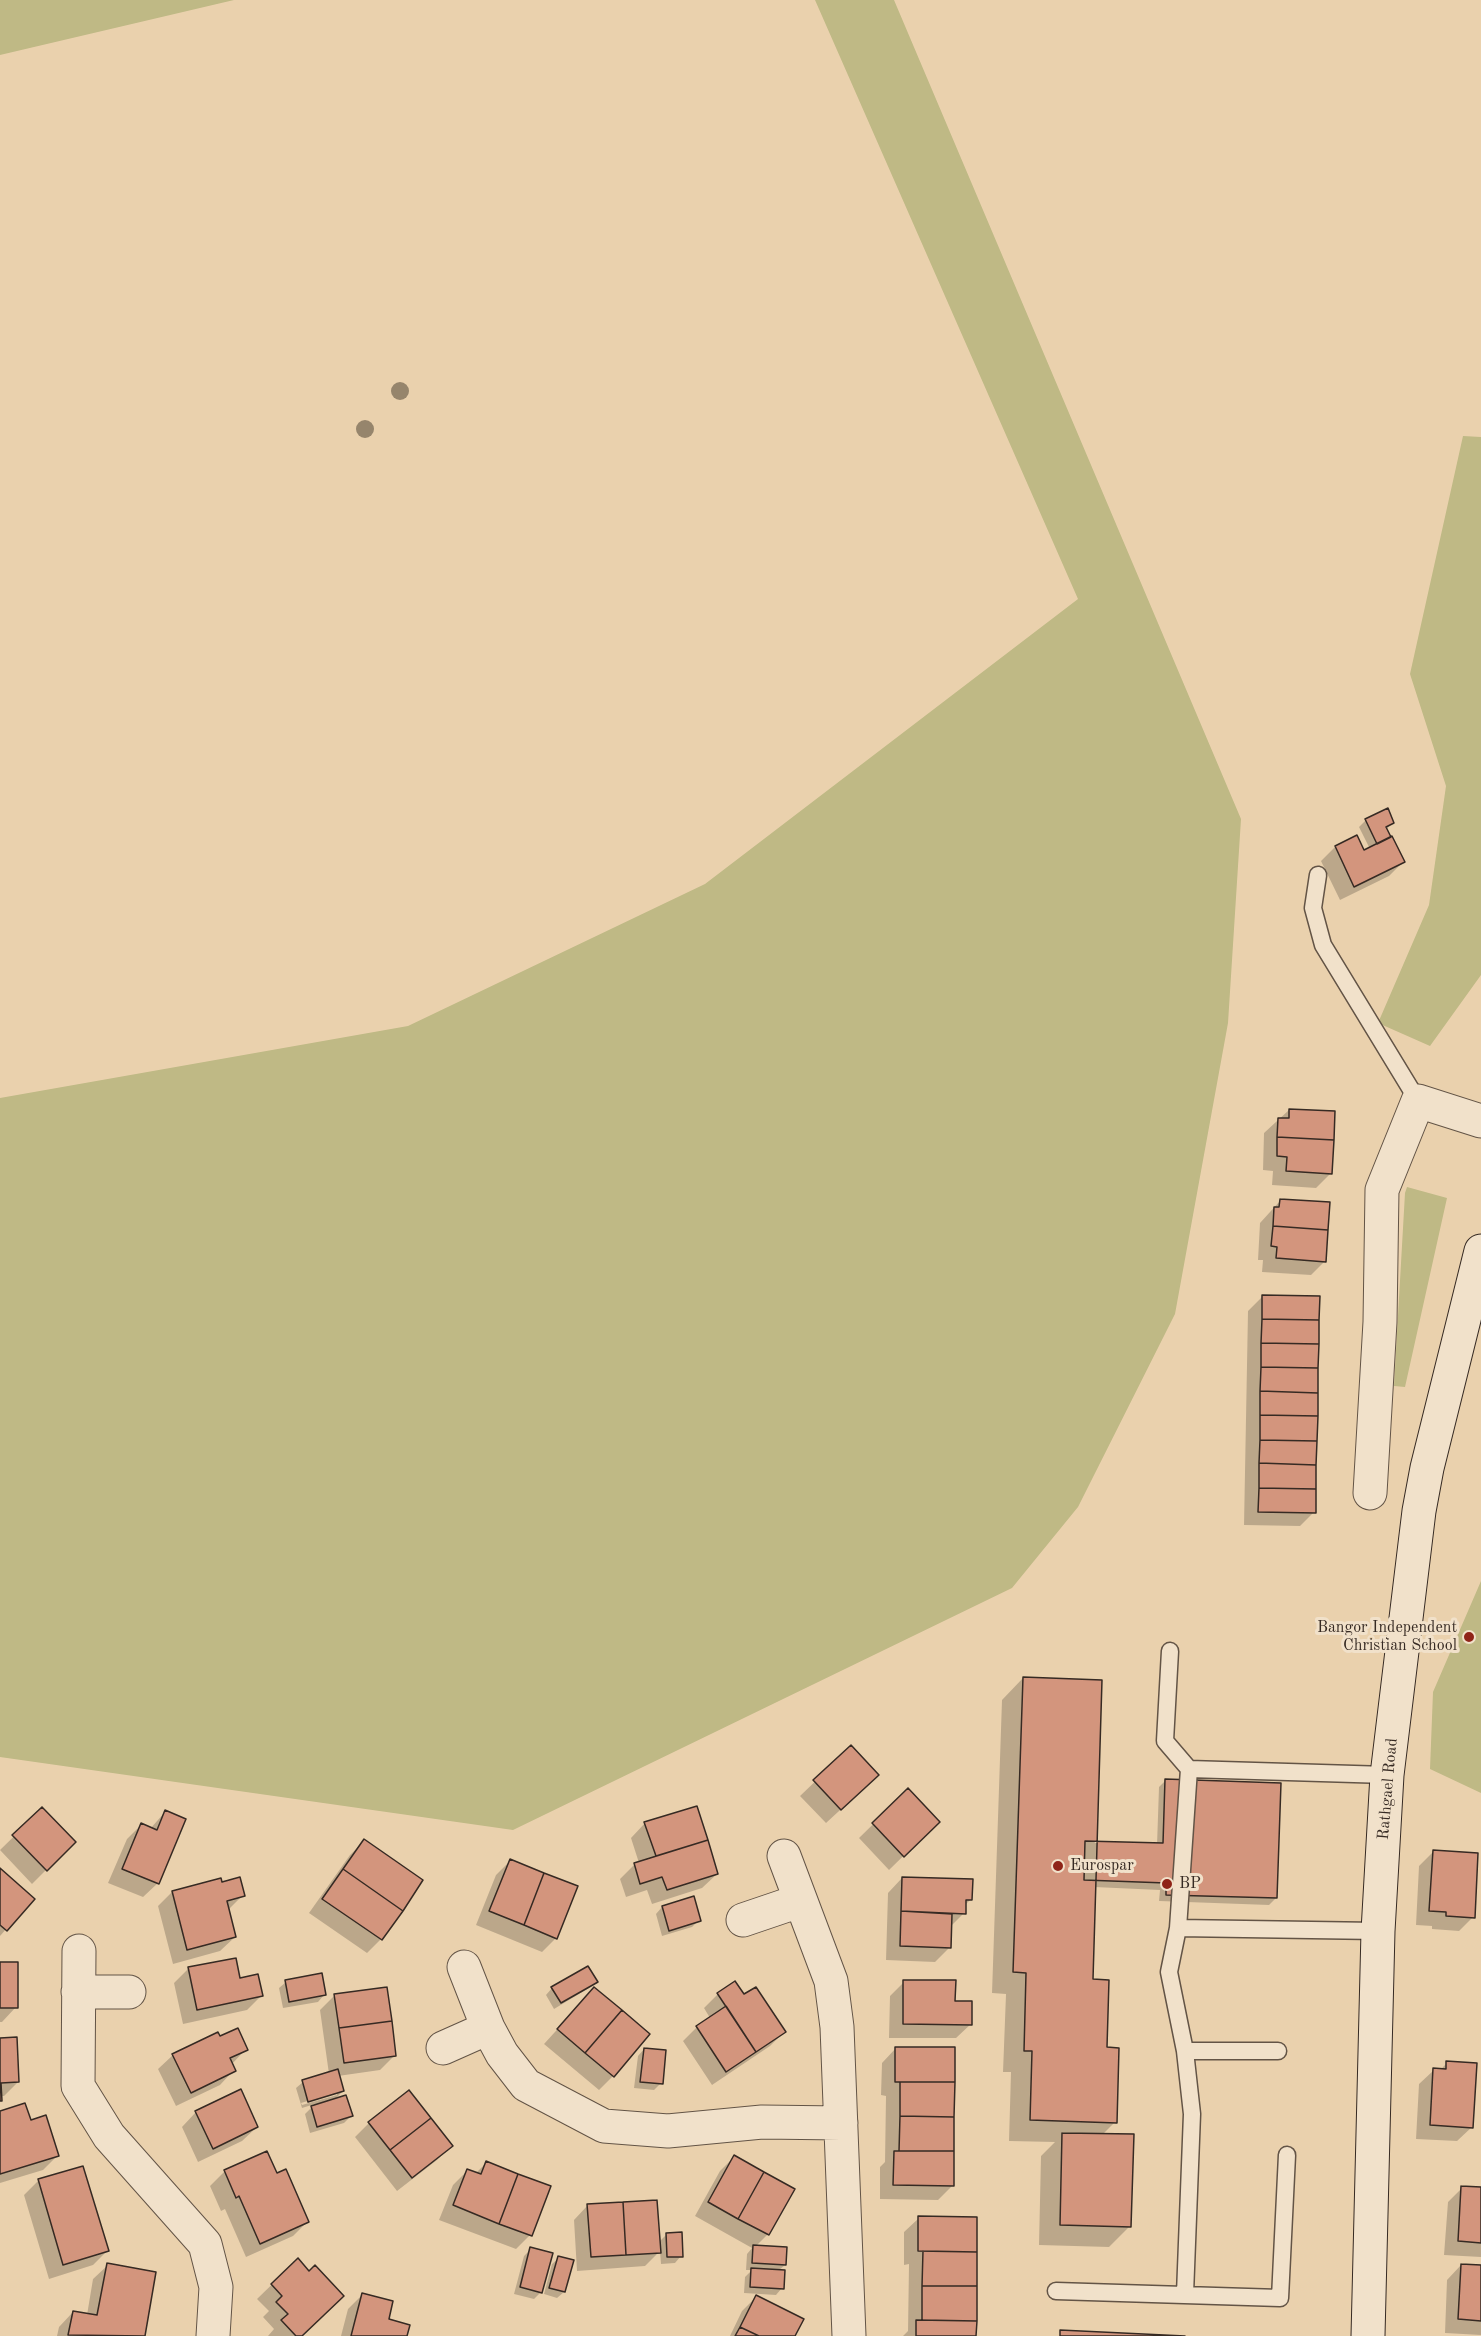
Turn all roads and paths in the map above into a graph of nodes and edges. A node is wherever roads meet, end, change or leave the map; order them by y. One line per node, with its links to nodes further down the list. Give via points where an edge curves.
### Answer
1 (1318, 875): 2 (lane, via 1313,908 1323,945)
2 (1418, 1101): 3 (street); 5 (street, via 1383,1190)
3 (1481, 1121)
4 (1481, 1251): 8 (street, Rathgael Road, via 1419,1511)
5 (1370, 1493)
6 (1170, 1651): 7 (lane, via 1165,1742)
7 (1189, 1769): 8 (lane); 12 (lane)
8 (1387, 1775): 13 (street, Rathgael Road)
9 (784, 1856): 10 (street)
10 (799, 1901): 11 (street); 22 (street, via 831,1982)
11 (743, 1920)
12 (1178, 1928): 13 (lane); 20 (lane, via 1169,1972)
13 (1378, 1931): 28 (street, Rathgael Road)
14 (79, 1951): 16 (street)
15 (464, 1967): 18 (street)
16 (78, 1992): 17 (street); 26 (street, via 78,2086 109,2136 205,2244 216,2287)
17 (129, 1992)
18 (488, 2028): 19 (street); 22 (street, via 526,2085 604,2126 668,2131 762,2122)
19 (443, 2048)
20 (1185, 2051): 21 (lane); 25 (lane, via 1192,2114)
21 (1278, 2051)
22 (841, 2123): 27 (street)
23 (1287, 2155): 25 (lane, via 1280,2298)
24 (1056, 2291): 25 (lane)
25 (1185, 2294)
26 (213, 2336)
27 (849, 2336)
28 (1368, 2336)

